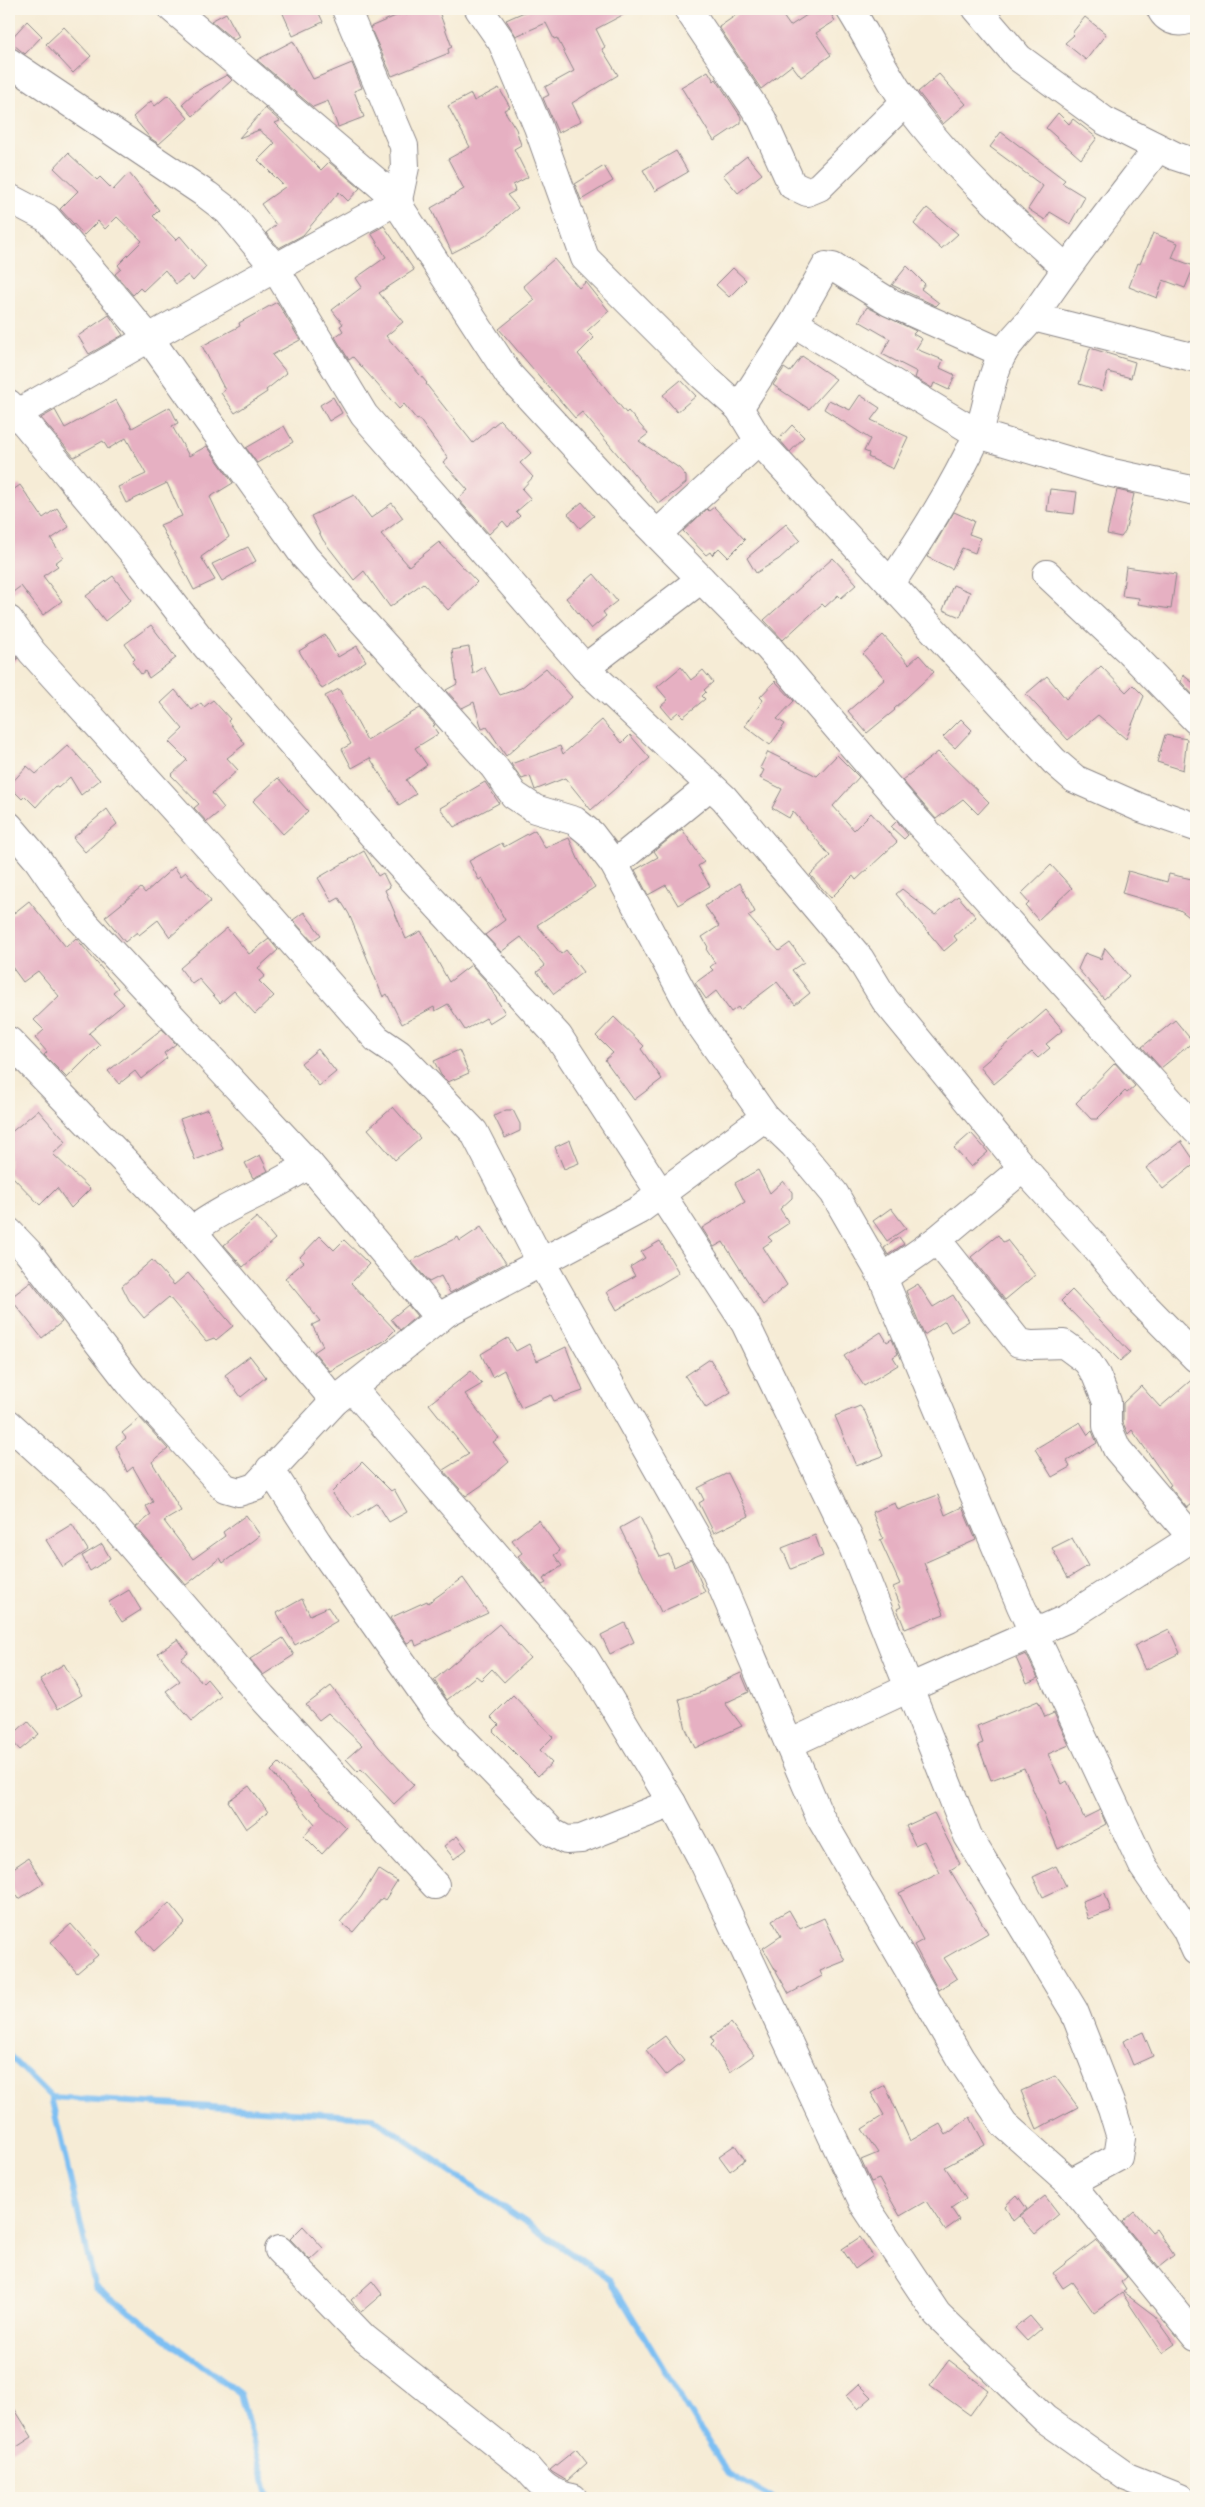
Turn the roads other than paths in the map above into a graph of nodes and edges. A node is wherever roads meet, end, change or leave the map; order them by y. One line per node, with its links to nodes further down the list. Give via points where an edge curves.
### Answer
1 (172, 9): 14 (street)
2 (346, 9): 14 (street, via 404,146 405,167)
3 (479, 9): 22 (street, via 502,42 538,127 585,258)
4 (688, 9): 10 (street, via 762,118 792,185 807,192 819,187)
5 (850, 9): 10 (street)
6 (977, 9): 11 (street, via 1019,58 1105,121)
7 (1161, 9): 8 (street, via 1164,15 1178,22)
8 (1196, 14)
9 (9, 62): 15 (street, via 208,195 228,211)
10 (905, 102): 16 (street, via 931,135)
11 (1158, 148): 12 (street); 16 (street)
12 (1196, 163)
13 (9, 198): 19 (street, via 47,218)
14 (398, 200): 15 (street); 27 (street, via 402,211 509,375)
15 (275, 268): 19 (street); 32 (street, via 364,415)
16 (1066, 268): 17 (street)
17 (1033, 317): 20 (street); 21 (street)
18 (794, 323): 20 (street, via 826,266 833,266 889,302); 22 (street); 24 (street)
19 (149, 338): 23 (street); 37 (street, via 305,558 494,767 514,794 535,809 575,821 591,834)
20 (1003, 353): 24 (street)
21 (1196, 358)
22 (739, 408): 25 (street)
23 (11, 412): 43 (street, via 135,555 213,654 384,848 558,1036)
24 (978, 434): 26 (street, via 1103,471); 30 (street, via 936,516)
25 (758, 441): 27 (street); 30 (street)
26 (1196, 491)
27 (657, 534): 29 (street)
28 (1047, 574): 33 (street)
29 (701, 578): 32 (street); 40 (street, via 769,648 918,822)
30 (891, 583): 36 (street, via 1054,762 1075,779 1141,808)
31 (9, 620): 47 (street, via 32,652 231,872 377,1040 399,1054 474,1132)
32 (585, 668): 34 (street)
33 (1196, 720)
34 (710, 786): 37 (street); 42 (street, via 724,798 860,959 885,1000)
35 (9, 826): 41 (street, via 38,860 74,912)
36 (1196, 826)
37 (614, 864): 39 (street, via 697,1020)
38 (9, 1041): 44 (street)
39 (765, 1117): 43 (street); 48 (street, via 794,1145 834,1193)
40 (1196, 1130)
41 (309, 1164): 44 (street, via 269,1189 215,1214); 49 (street)
42 (1023, 1168): 46 (street); 50 (street, via 1139,1300)
43 (661, 1195): 47 (street); 56 (street, via 745,1323 853,1547)
44 (192, 1231): 51 (street)
45 (9, 1232): 53 (street, via 132,1386 226,1488 239,1492 255,1487)
46 (937, 1240): 48 (street); 54 (street, via 1019,1343 1064,1344 1087,1361 1106,1402 1107,1426 1116,1449)
47 (541, 1262): 49 (street); 57 (street, via 715,1570)
48 (883, 1278): 55 (street)
49 (439, 1318): 51 (street)
50 (1196, 1358)
51 (344, 1394): 53 (street); 58 (street, via 584,1657)
52 (9, 1424): 59 (street, via 90,1499 262,1697)
53 (270, 1469): 58 (street, via 317,1542 439,1715 553,1832 566,1840 581,1839)
54 (1194, 1540): 55 (street, via 1066,1620)
55 (1035, 1635): 56 (street); 60 (street, via 1143,1866 1186,1929)
56 (909, 1688): 57 (street); 61 (street, via 968,1836 1074,2011 1112,2108 1121,2138 1118,2157)
57 (789, 1744): 61 (street, via 820,1817 960,2058 1004,2124)
58 (672, 1803): 65 (street, via 704,1863 864,2204 937,2314 1046,2419 1128,2477)
59 (435, 1885)
60 (1196, 1951)
61 (1070, 2183): 63 (street)
62 (279, 2250): 64 (street, via 364,2338 528,2468 544,2488 559,2496)
63 (1196, 2337)
64 (574, 2498)
65 (1180, 2498)

